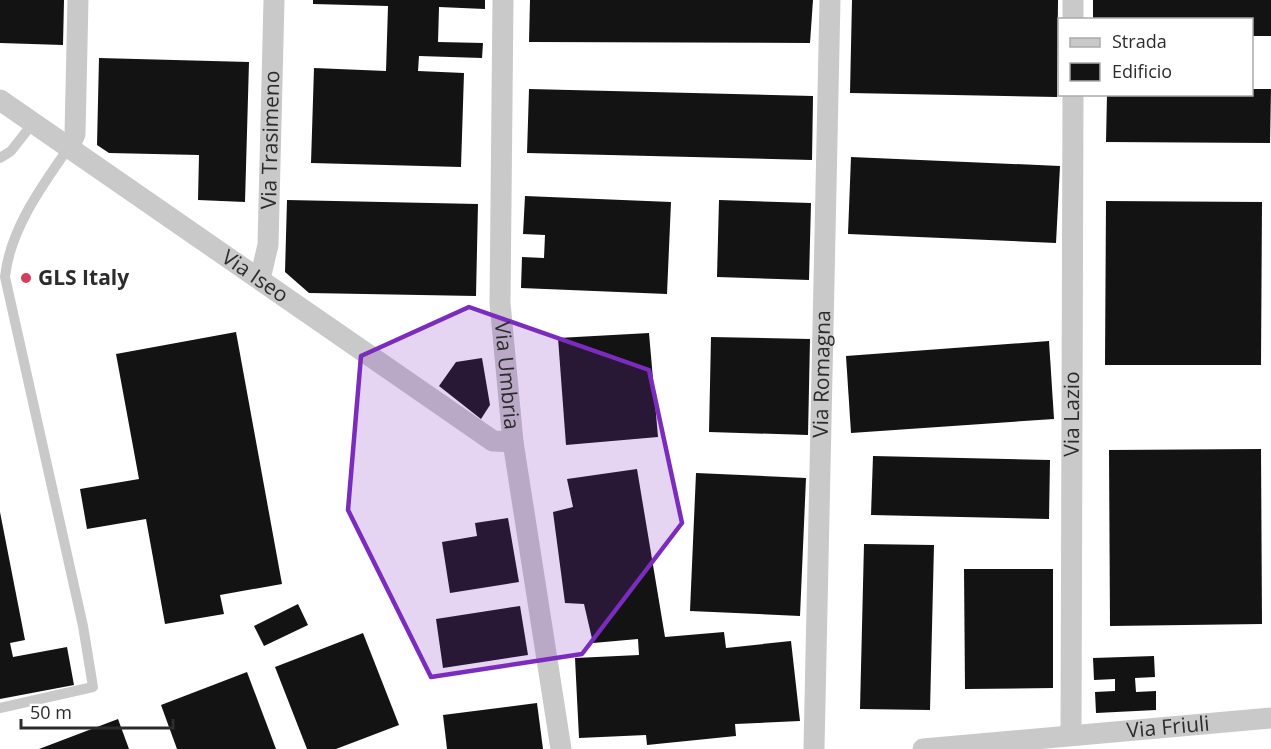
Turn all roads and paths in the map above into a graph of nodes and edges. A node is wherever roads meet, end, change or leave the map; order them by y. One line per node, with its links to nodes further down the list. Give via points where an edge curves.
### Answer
1 (78, 0): 10 (street, via 75,134)
2 (274, 0): 12 (street, Via Trasimeno, via 268,245)
3 (503, 0): 13 (street, Via Umbria, via 498,253)
4 (830, 0): 18 (street, Via Romagna)
5 (1073, 0): 6 (street)
6 (1073, 18)
7 (1073, 96): 16 (street, Via Lazio)
8 (0, 100): 9 (street, Via Iseo)
9 (33, 123): 10 (street, Via Iseo); 11 (lane, via 11,151)
10 (69, 147): 12 (street, Via Iseo); 14 (lane, via 23,220 7,256 5,277 83,626 93,687)
11 (0, 158)
12 (260, 279): 13 (street, Via Iseo, via 493,441)
13 (513, 442): 17 (street, Via Umbria)
14 (0, 708)
15 (1271, 718): 16 (street, Via Friuli)
16 (1071, 735): 19 (street, Via Friuli)
17 (561, 749)
18 (814, 749)
19 (923, 749)

